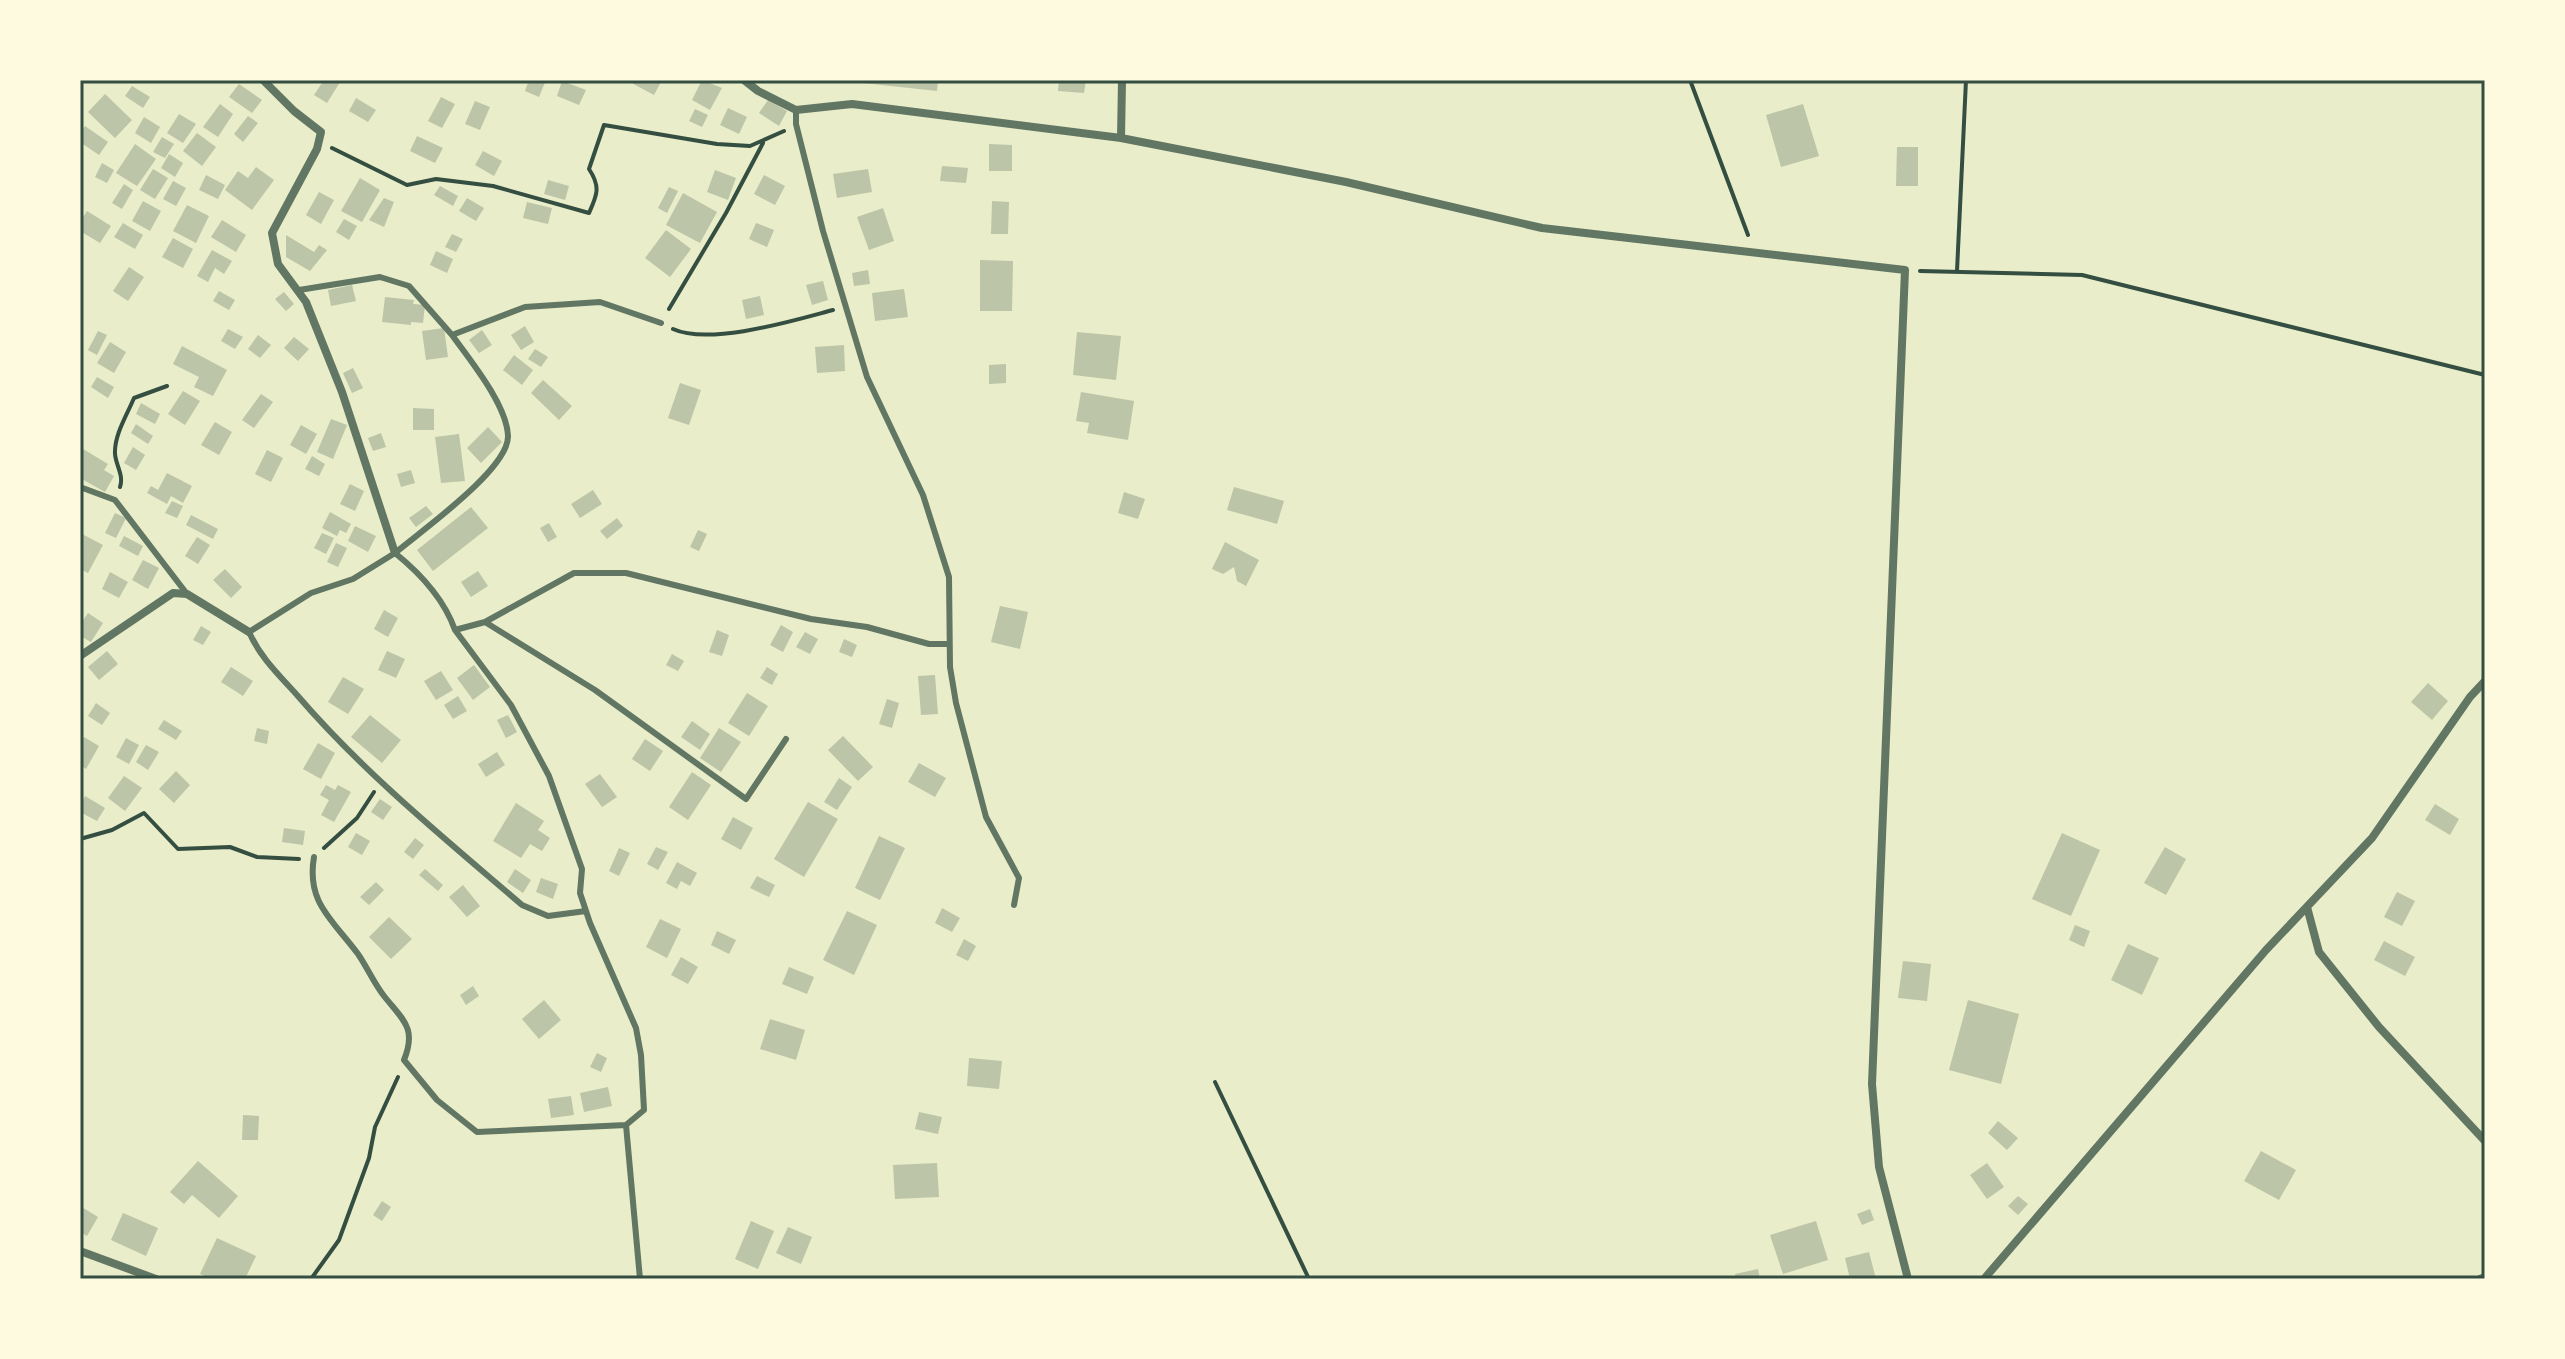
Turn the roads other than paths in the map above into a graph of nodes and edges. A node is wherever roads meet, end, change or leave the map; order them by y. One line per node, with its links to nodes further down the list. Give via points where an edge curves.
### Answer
1 (263, 80): 6 (street, via 321,132 272,233 278,264)
2 (744, 80): 4 (street)
3 (1122, 80): 5 (street)
4 (796, 110): 5 (street, via 852,104); 15 (lane, via 823,231 867,377 923,495 949,577)
5 (1121, 138): 28 (street, via 1346,182 1542,228 1905,270 1872,1084 1879,1167)
6 (299, 290): 8 (lane, via 380,277 409,286); 10 (street, via 342,392)
7 (661, 323): 8 (lane, via 600,302 525,307)
8 (452, 335): 10 (lane, via 498,404 507,444 486,477)
9 (80, 487): 11 (lane, via 115,500)
10 (395, 553): 13 (lane, via 447,608); 14 (lane, via 353,579 311,593)
11 (187, 594): 14 (street); 16 (street, via 173,593)
12 (485, 622): 13 (lane); 15 (lane, via 574,573 626,573 811,619); 18 (lane, via 595,690 746,799)
13 (455, 630): 22 (lane, via 511,705 549,776 582,869 580,893)
14 (249, 632): 22 (lane, via 258,652 322,724 380,782 522,905 548,916)
15 (949, 644): 20 (lane, via 956,703 986,817 1019,878)
16 (80, 656)
17 (2485, 681): 21 (street, via 2372,838)
18 (786, 739)
19 (314, 857): 23 (lane, via 311,876 317,903 406,1020 410,1044 404,1060 437,1100 477,1132)
20 (1014, 905)
21 (2307, 907): 24 (street, via 2319,952 2379,1027); 29 (street)
22 (586, 911): 23 (lane, via 636,1028 644,1110)
23 (626, 1125): 27 (lane)
24 (2485, 1141)
25 (80, 1251): 26 (street)
26 (156, 1279)
27 (640, 1279)
28 (1908, 1279)
29 (1984, 1279)

